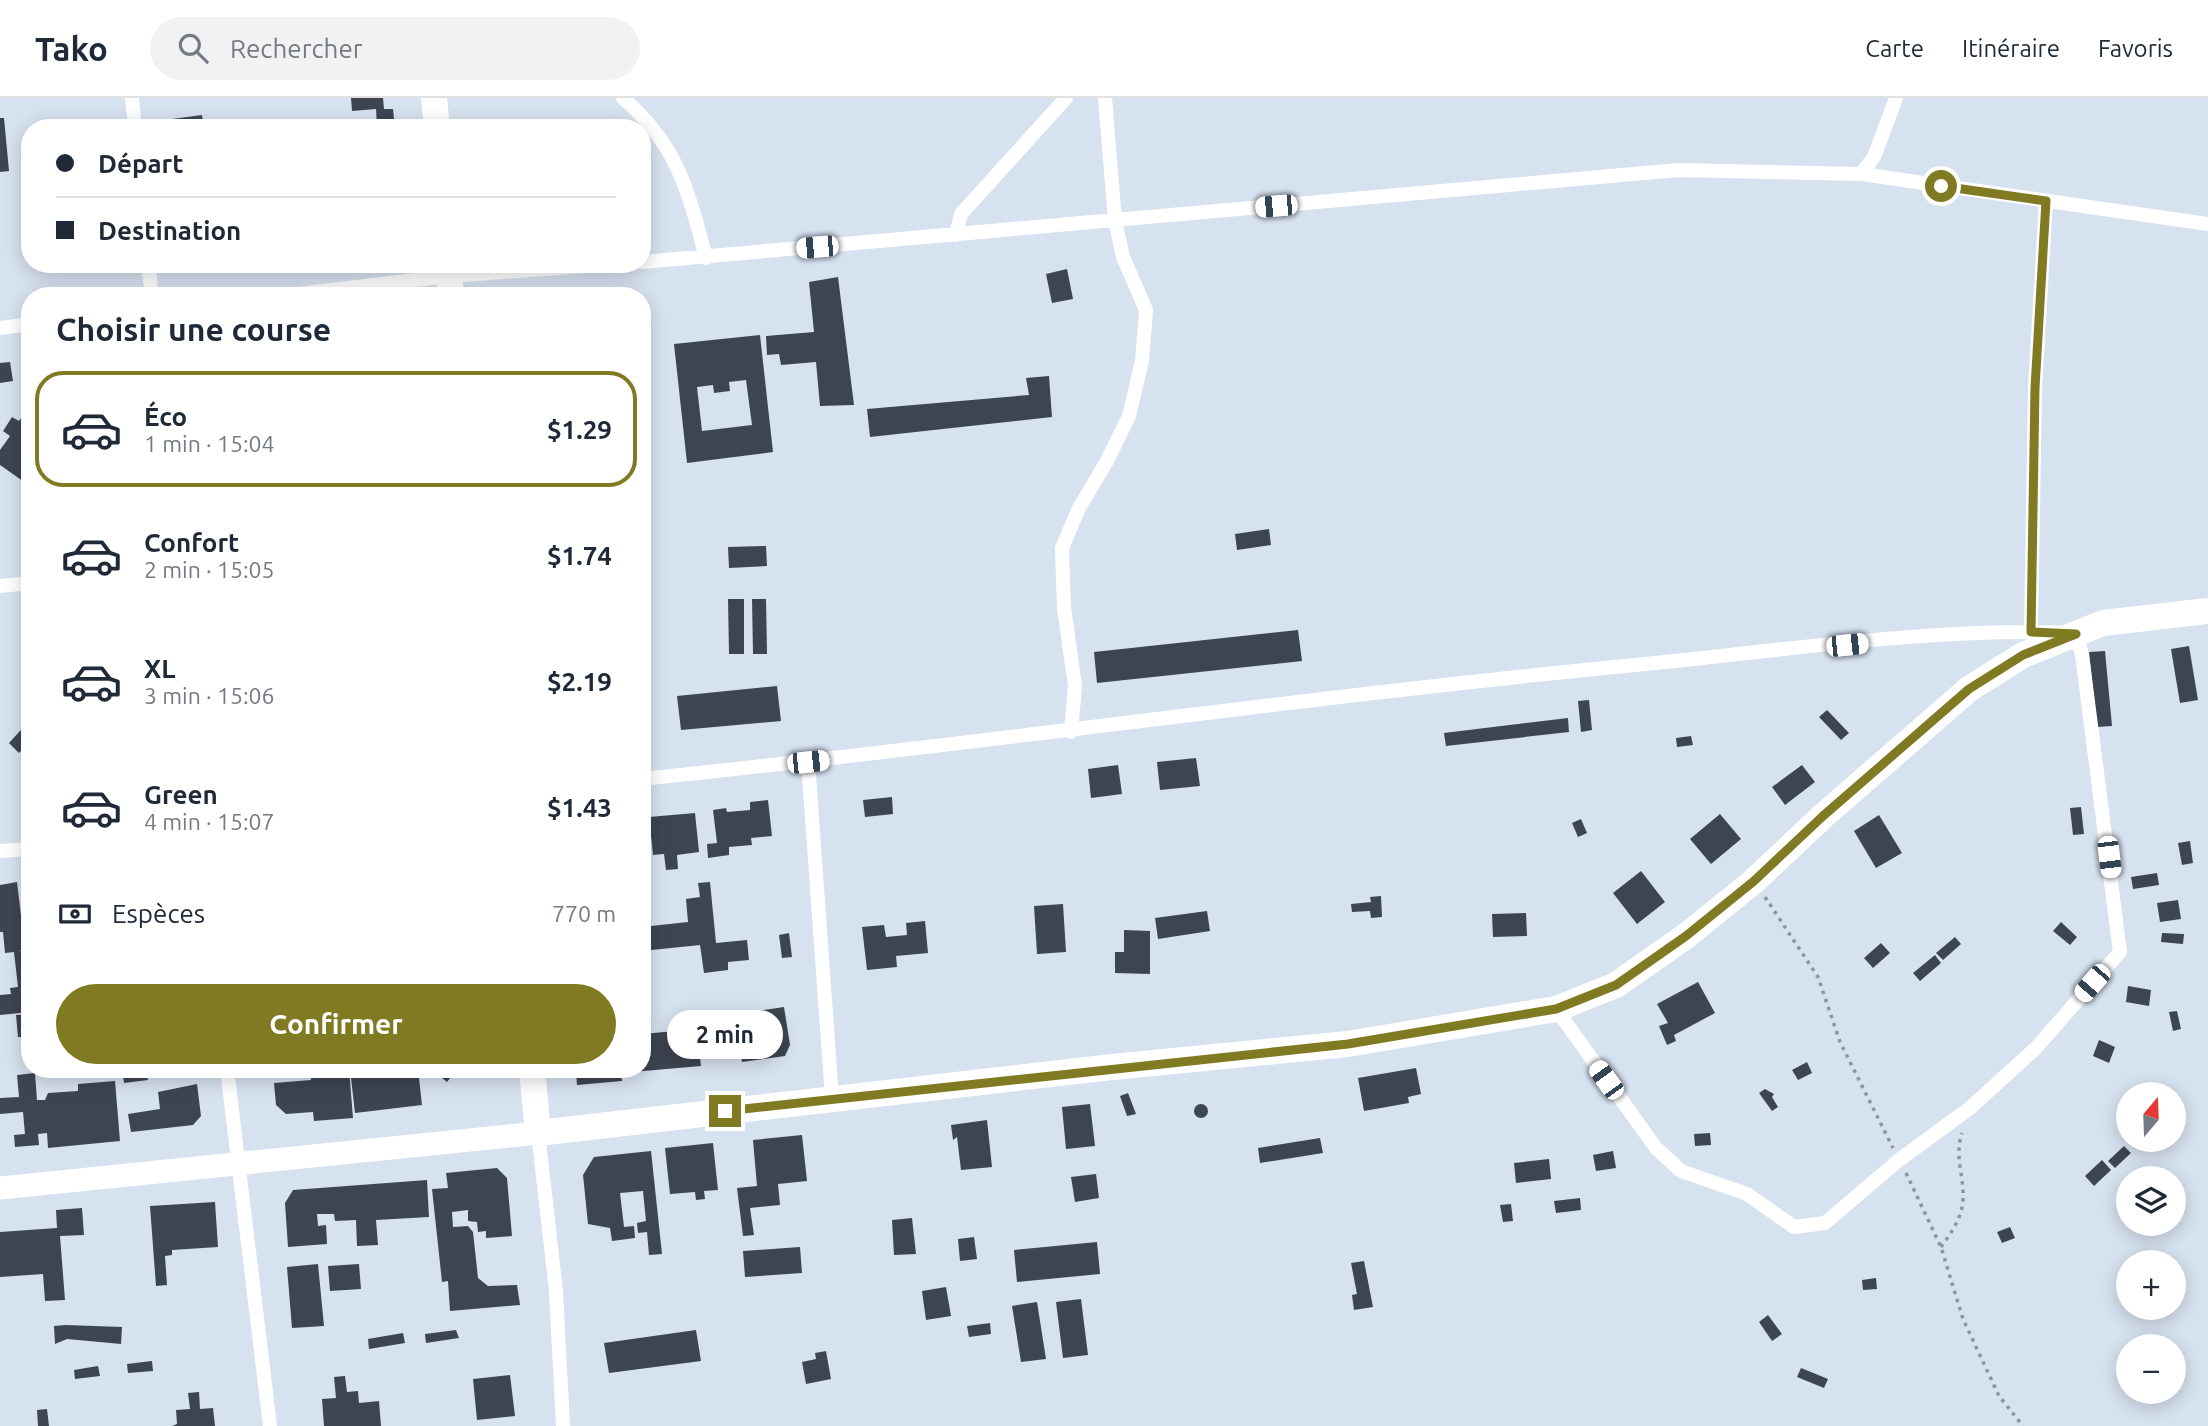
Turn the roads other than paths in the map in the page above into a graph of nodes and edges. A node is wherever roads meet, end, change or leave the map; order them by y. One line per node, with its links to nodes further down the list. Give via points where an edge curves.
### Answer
1 (132, 98): 7 (street)
2 (434, 98): 8 (highway)
3 (623, 98): 9 (street)
4 (1066, 98): 15 (street, via 961,215)
5 (1105, 98): 13 (street)
6 (1896, 98): 11 (street, via 1874,157)
7 (134, 119)
8 (436, 119)
9 (645, 119)
10 (651, 126): 16 (street, via 670,149)
11 (1861, 174): 12 (street); 13 (street, via 1678,170)
12 (2046, 201): 14 (street); 26 (street, via 2035,388)
13 (1115, 220): 15 (street); 28 (street, via 1124,257 1146,310 1142,361 1129,416 1062,548 1064,608 1075,686)
14 (2208, 224)
15 (956, 234): 16 (street)
16 (706, 258): 17 (street)
17 (651, 261)
18 (514, 273): 19 (street)
19 (450, 279): 20 (street)
20 (370, 287)
21 (21, 325): 22 (street)
22 (0, 327)
23 (21, 584): 24 (street)
24 (0, 586)
25 (2208, 611): 27 (highway, via 2104,623)
26 (2031, 632): 27 (street); 28 (street, via 1900,639 1395,689)
27 (2076, 634): 33 (highway, via 2023,655 1969,689 1686,936 1616,985); 33 (street, via 2120,952 2036,1048 1970,1108 1825,1223 1794,1227 1747,1194 1681,1171 1656,1148)
28 (1071, 732): 29 (street)
29 (808, 762): 30 (street); 36 (street)
30 (651, 778)
31 (21, 850): 32 (street)
32 (0, 851)
33 (1556, 1009): 36 (highway, via 1348,1044)
34 (228, 1078): 38 (street)
35 (533, 1078): 37 (highway)
36 (832, 1098): 37 (highway)
37 (538, 1133): 38 (main road); 41 (street, via 556,1291)
38 (237, 1161): 39 (main road); 40 (street)
39 (0, 1188)
40 (270, 1426)
41 (563, 1426)

